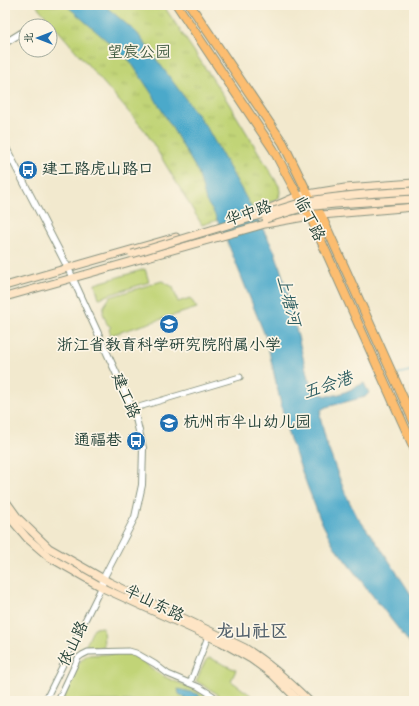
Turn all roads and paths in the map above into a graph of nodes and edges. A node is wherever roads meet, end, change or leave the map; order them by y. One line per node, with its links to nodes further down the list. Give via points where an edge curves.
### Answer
1 (177, 5): 9 (main road, 临丁路, via 274,149)
2 (190, 5): 8 (main road, 临丁路, via 282,143)
3 (18, 35): 4 (street)
4 (5, 43)
5 (5, 146): 16 (street)
6 (414, 184): 8 (main road, 华中路, via 345,188)
7 (414, 192): 14 (main road, 华中路, bridge, via 343,196 303,202)
8 (308, 194): 9 (main road, 华中路); 12 (main road, 临丁路)
9 (298, 196): 13 (main road, 临丁路); 15 (main road, 华中路, bridge, via 259,213)
10 (414, 199): 14 (main road, 华中路, bridge, via 305,207)
11 (414, 207): 12 (main road, 华中路)
12 (321, 215): 13 (main road, 华中路); 23 (main road, 临丁路)
13 (310, 216): 17 (main road, 华中路, via 265,224); 24 (main road, 临丁路)
14 (132, 256): 15 (main road, 华中路); 17 (main road, 华中路)
15 (87, 263): 16 (main road, 华中路)
16 (68, 268): 18 (street, 建工路); 19 (main road, 华中路)
17 (89, 273): 18 (main road, 华中路)
18 (72, 278): 20 (main road, 华中路); 22 (street, 建工路)
19 (5, 286)
20 (5, 297)
21 (240, 377): 22 (street)
22 (132, 409): 27 (street, 建工路, via 144,448 142,485 135,517)
23 (414, 422)
24 (414, 448)
25 (5, 500): 27 (main road, 半山东路, via 18,518 49,548)
26 (5, 512): 27 (main road, 半山东路, via 27,538 49,558)
27 (103, 583): 28 (main road, 半山东路); 30 (street, 依山路)
28 (210, 634): 29 (street); 33 (main road, 半山东路, via 273,675); 34 (main road, 半山东路, via 245,648 259,657)
29 (190, 683): 31 (street, via 168,674 136,653 88,652 78,658); 32 (street)
30 (45, 701)
31 (58, 701)
32 (219, 701)
33 (299, 701)
34 (309, 701)

